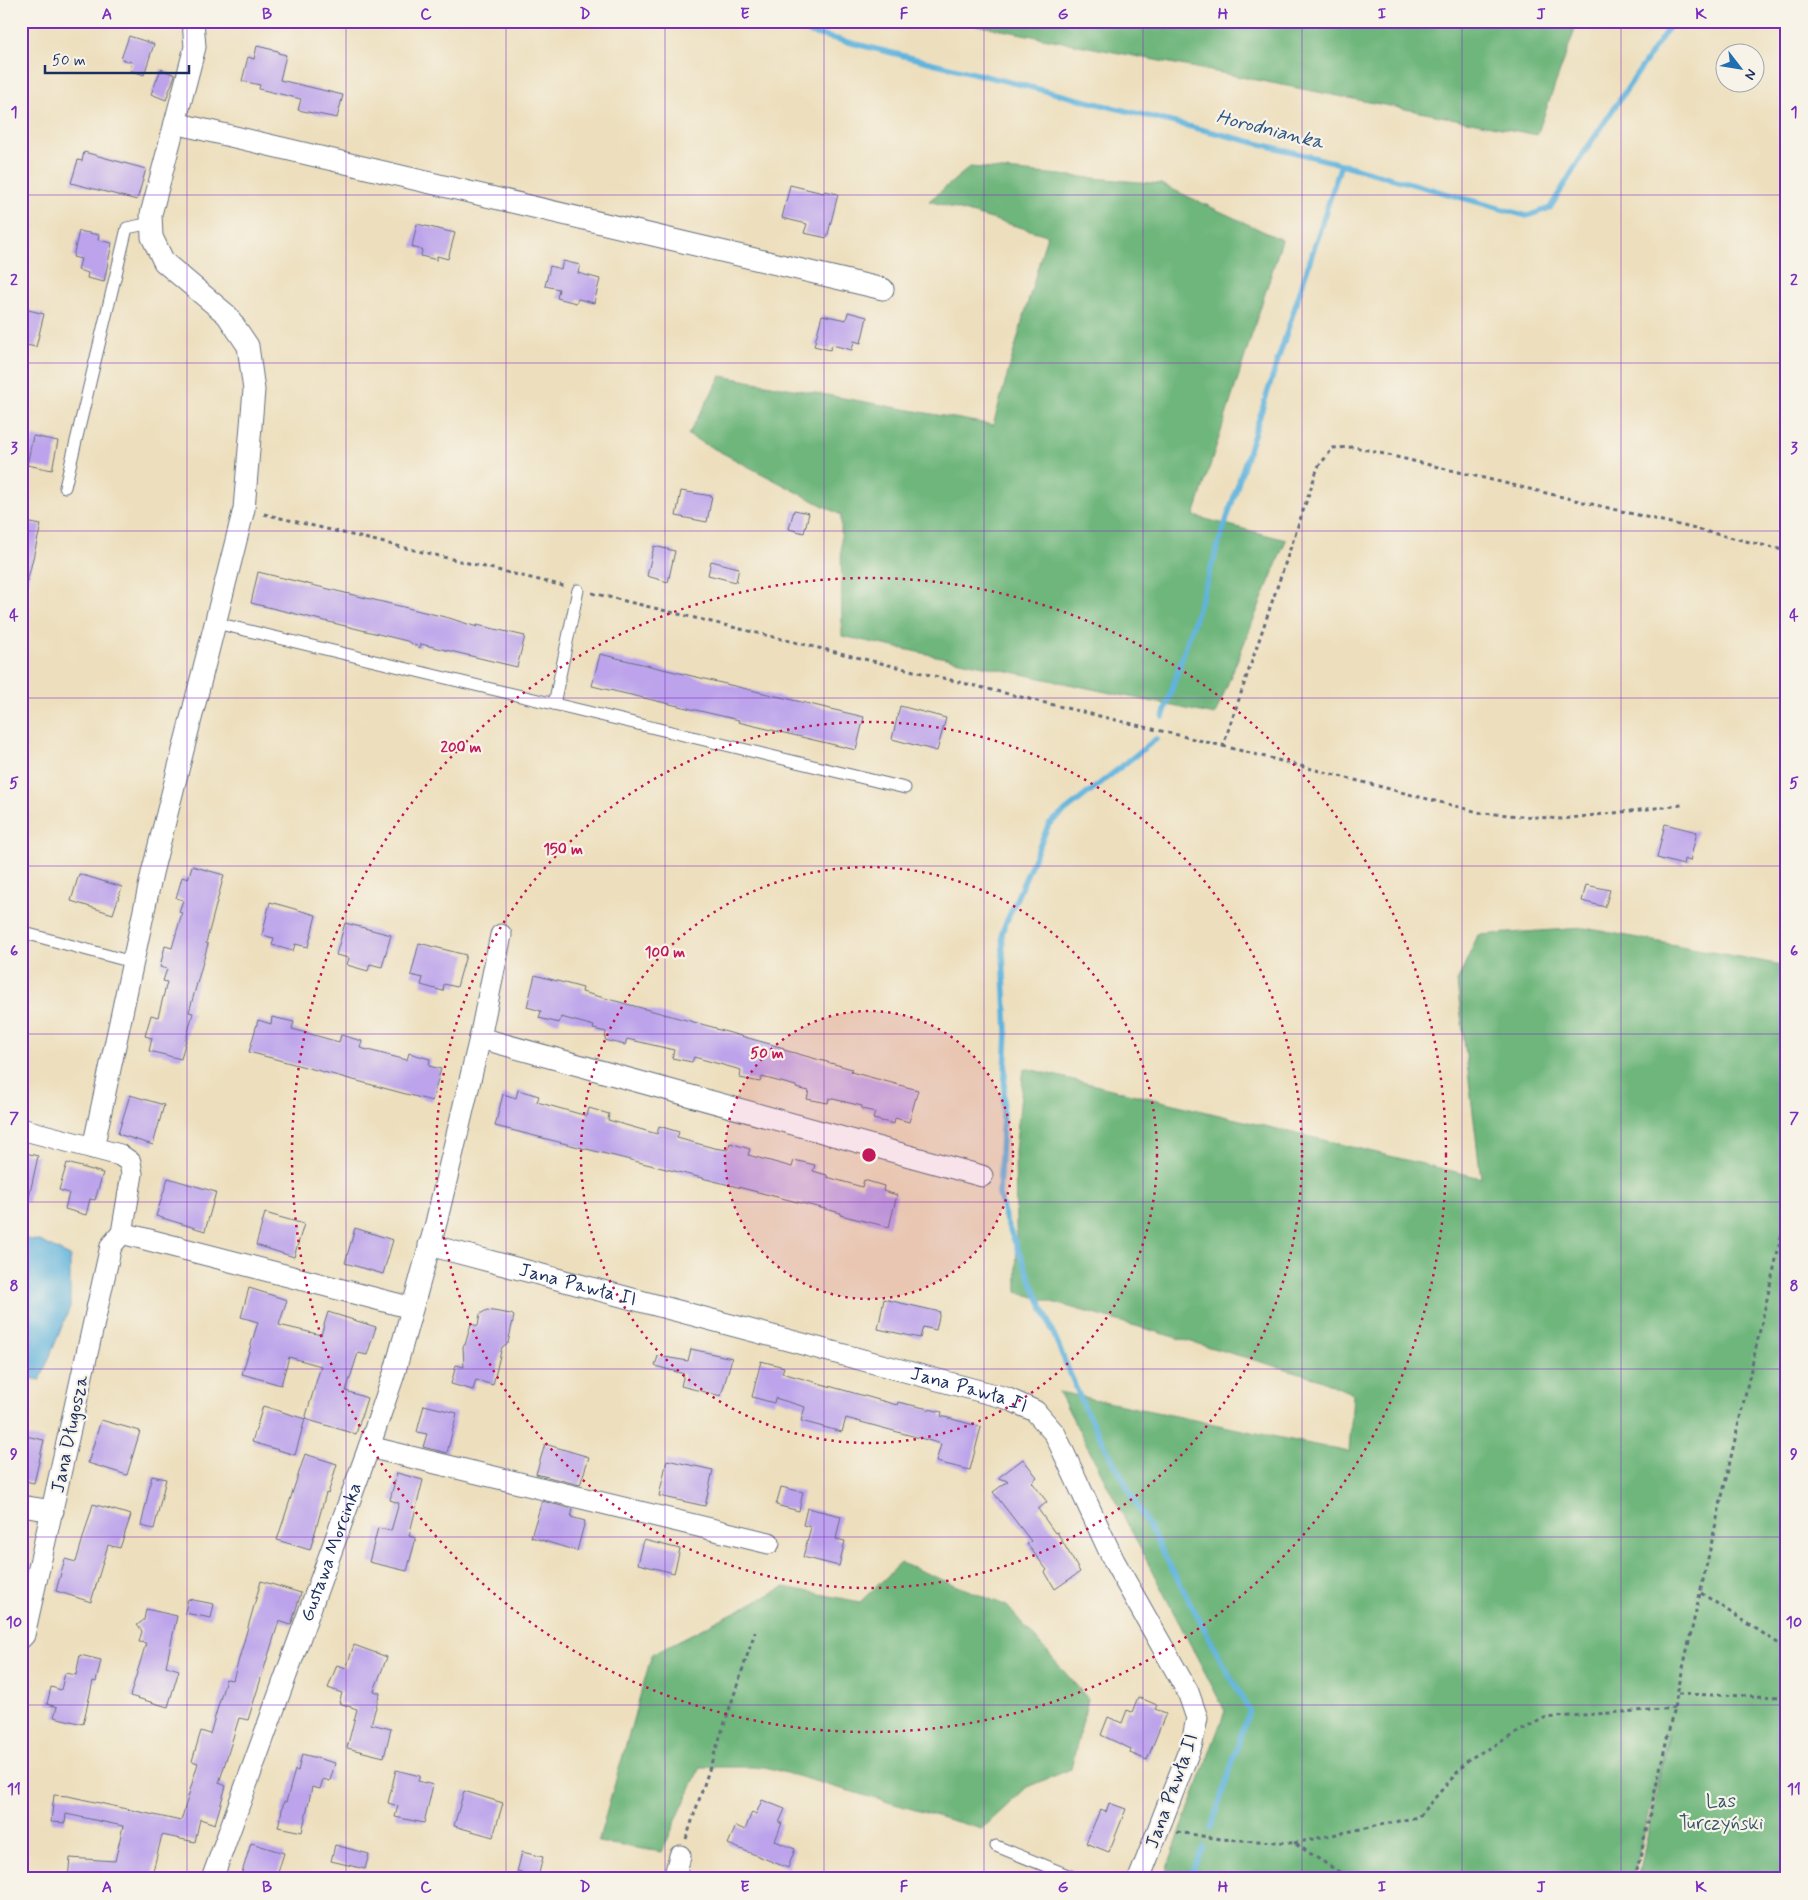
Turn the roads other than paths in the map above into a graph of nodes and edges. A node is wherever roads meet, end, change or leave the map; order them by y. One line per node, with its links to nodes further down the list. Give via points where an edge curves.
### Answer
1 (193, 21): 2 (street, via 195,47)
2 (175, 123): 3 (street); 4 (street)
3 (151, 223): 5 (lane, via 127,228); 7 (street, via 152,237 164,262 227,315 248,346 254,390 244,509)
4 (884, 288)
5 (65, 487)
6 (578, 590): 8 (lane)
7 (216, 623): 8 (lane); 12 (street)
8 (554, 704): 9 (lane)
9 (905, 788)
10 (21, 932): 12 (lane)
11 (500, 935): 13 (street, Gustawa Morcinka)
12 (132, 962): 15 (street)
13 (480, 1038): 16 (street); 18 (street, Gustawa Morcinka)
14 (21, 1129): 15 (street)
15 (93, 1148): 17 (street, Jana Długosza, via 120,1155 130,1162 132,1174)
16 (982, 1176)
17 (122, 1233): 19 (street); 22 (street, Jana Długosza, via 111,1246)
18 (430, 1245): 19 (street, Gustawa Morcinka); 30 (street, Jana Pawła II, via 1006,1398 1035,1411 1055,1434 1114,1561 1188,1692 1197,1718 1192,1743)
19 (412, 1308): 20 (street, Gustawa Morcinka)
20 (369, 1447): 23 (street); 27 (street, Gustawa Morcinka)
21 (21, 1506): 22 (street)
22 (53, 1511): 24 (street, Jana Długosza)
23 (769, 1543)
24 (21, 1638)
25 (996, 1846): 29 (lane)
26 (680, 1856): 28 (street)
27 (212, 1879)
28 (674, 1879)
29 (1078, 1879)
30 (1139, 1879)

